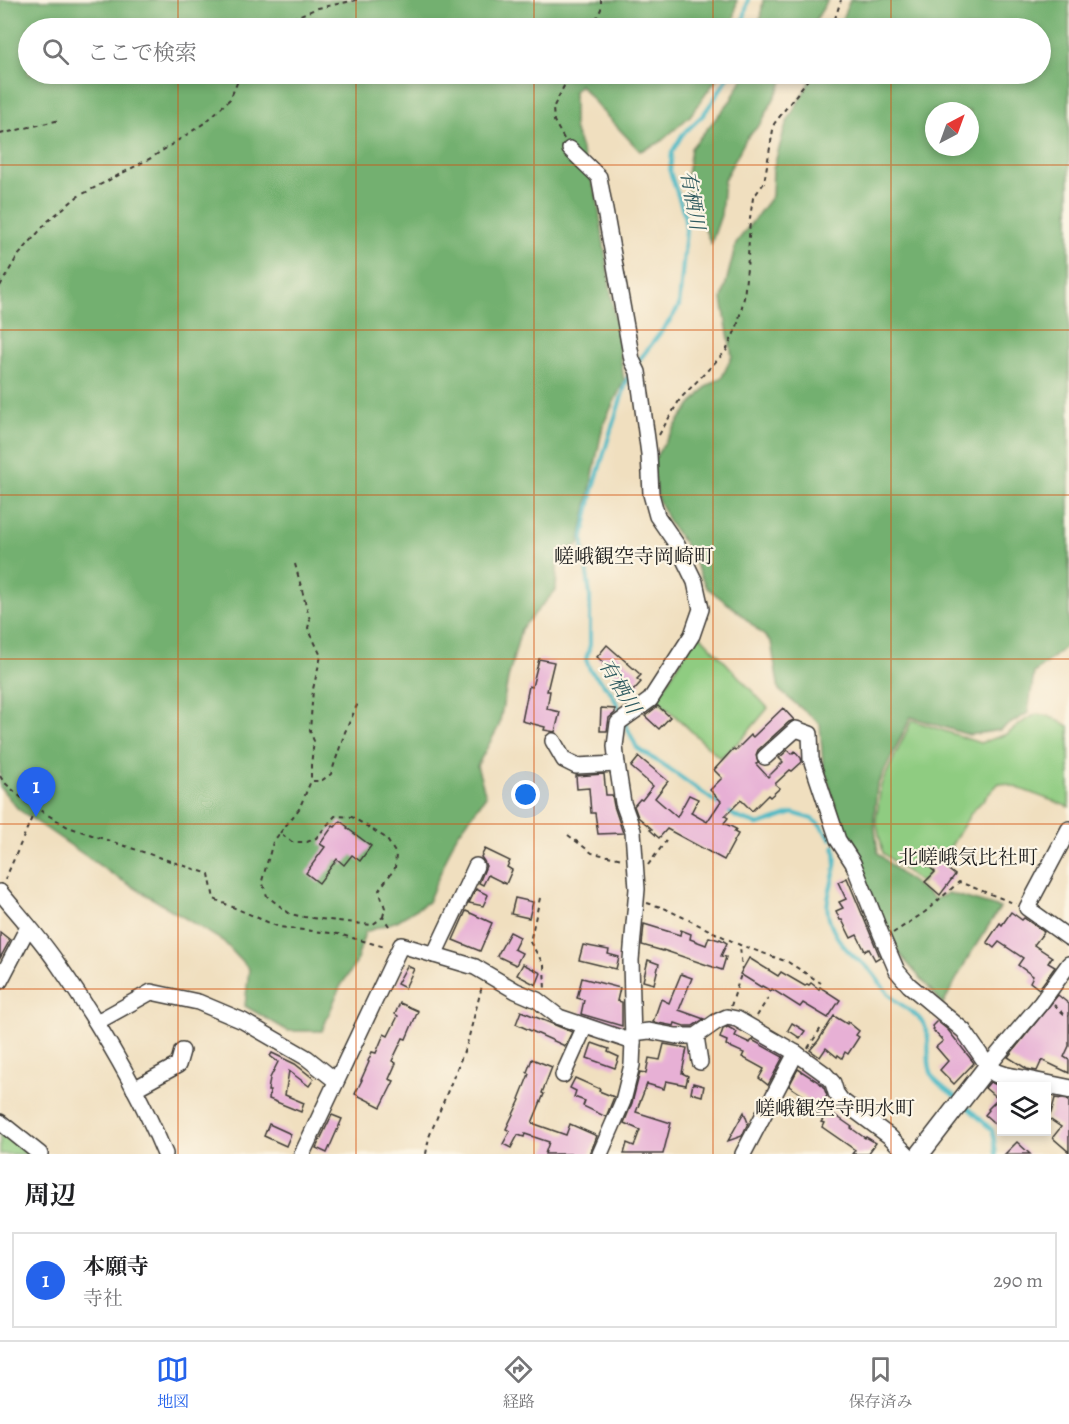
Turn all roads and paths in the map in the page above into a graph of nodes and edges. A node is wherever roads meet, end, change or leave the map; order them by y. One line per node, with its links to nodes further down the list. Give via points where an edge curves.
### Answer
1 (357, 0): 4 (path)
2 (601, 0): 5 (path)
3 (841, 0): 6 (path)
4 (292, 18)
5 (597, 18)
6 (835, 18)
7 (237, 84): 13 (path, via 230,99 206,122 77,197 48,221 17,257)
8 (565, 84): 12 (path, via 553,108 554,121)
9 (804, 84): 14 (path, via 774,124 764,183 753,198 744,298 737,327 726,351 680,399)
10 (60, 120): 11 (path)
11 (0, 134)
12 (570, 149): 14 (street, via 599,177)
13 (0, 286)
14 (649, 454): 19 (street, via 651,494 657,516 695,582 701,609 692,635 650,700 623,719 615,746)
15 (295, 564): 21 (path, via 310,620 308,628 321,656 313,689)
16 (358, 703): 21 (path, via 331,774 321,781)
17 (553, 741): 19 (street, via 564,760 576,766)
18 (765, 758): 38 (street, via 796,729 810,734 811,759 838,840 853,863)
19 (617, 764): 27 (street, via 623,803 633,831)
20 (0, 776): 22 (path)
21 (311, 781): 24 (path, via 299,809)
22 (36, 807): 30 (path); 40 (path, via 68,826 209,874 214,899 279,927 338,934)
23 (1069, 829): 33 (street)
24 (280, 833): 34 (path, via 273,842 262,881 267,896 290,914 304,917 372,925); 34 (path, via 292,843 307,842 316,838 335,816 352,817 386,838 396,854 396,868 379,890 385,908)
25 (568, 835): 27 (path, via 592,853)
26 (666, 841): 29 (path)
27 (635, 862): 29 (street)
28 (476, 866): 41 (street)
29 (636, 882): 32 (street)
30 (2, 886): 36 (street)
31 (540, 898): 48 (path, via 530,942 544,965)
32 (636, 900): 39 (path, via 664,908); 56 (street, via 631,960)
33 (1027, 908): 37 (street); 38 (path, via 959,882 925,912)
34 (383, 917): 35 (path)
35 (389, 926)
36 (28, 927): 44 (street); 51 (street)
37 (1069, 938)
38 (883, 939): 60 (street, via 897,971 964,1031)
39 (740, 945): 45 (path, via 788,962); 50 (path, via 742,971)
40 (399, 951): 41 (street, via 401,945); 62 (street)
41 (434, 955): 43 (street, via 475,967)
42 (1069, 964): 47 (street)
43 (490, 977): 48 (street); 69 (path, via 483,985 467,1044 429,1137)
44 (0, 981)
45 (821, 983)
46 (768, 998): 53 (path)
47 (1045, 998): 49 (path); 60 (street)
48 (545, 1006): 52 (street, via 559,1017)
49 (1069, 1016)
50 (728, 1017): 53 (street); 55 (street)
51 (97, 1022): 62 (street, via 151,992 198,1002 270,1036); 63 (street)
52 (585, 1026): 56 (street); 61 (street)
53 (750, 1027): 58 (street)
54 (821, 1028): 58 (path)
55 (696, 1036): 56 (street, via 649,1031); 59 (street)
56 (633, 1038): 70 (street, via 632,1065 623,1101)
57 (182, 1051): 63 (street, via 178,1065)
58 (799, 1055): 71 (street); 72 (street, via 825,1074 842,1100)
59 (700, 1062)
60 (988, 1066): 64 (main road, via 1005,1076); 73 (main road)
61 (563, 1075)
62 (336, 1081): 68 (street)
63 (134, 1089): 67 (street)
64 (1069, 1089)
65 (0, 1122): 66 (street)
66 (40, 1154)
67 (165, 1154)
68 (302, 1154)
69 (426, 1154)
70 (600, 1154)
71 (743, 1154)
72 (907, 1154)
73 (920, 1154)

